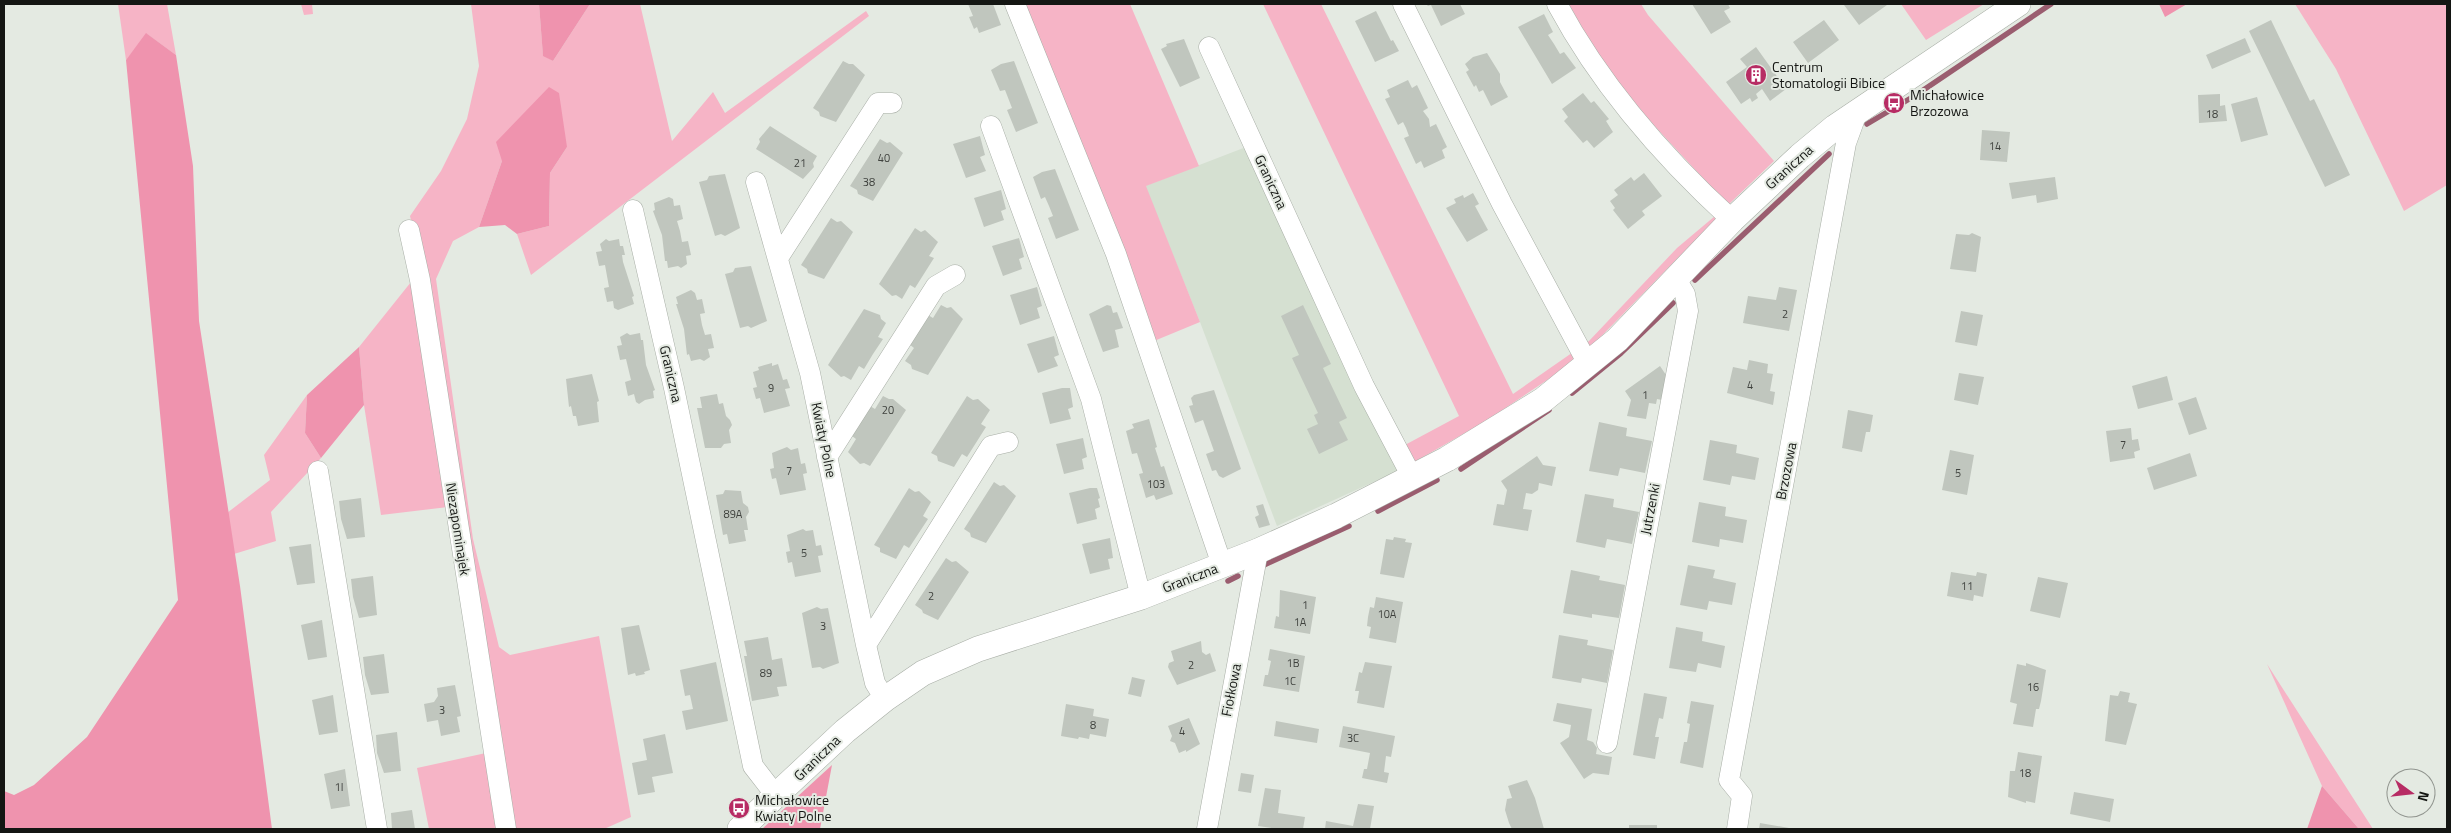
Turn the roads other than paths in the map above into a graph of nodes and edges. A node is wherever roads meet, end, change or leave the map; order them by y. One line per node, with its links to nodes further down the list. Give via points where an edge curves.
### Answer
1 (1015, 4): 22 (street, via 1116,254)
2 (1403, 4): 16 (street, via 1502,204)
3 (1557, 4): 11 (street, via 1578,43 1632,117 1698,189)
4 (2018, 4): 7 (street, Graniczna)
5 (1209, 47): 20 (street, Graniczna, via 1364,386)
6 (892, 103): 13 (street, via 878,103)
7 (1858, 110): 11 (street, Graniczna, via 1800,156); 32 (street, Brzozowa, via 1846,143 1728,780 1742,796)
8 (991, 126): 23 (street, via 1090,400)
9 (756, 182): 13 (street, Kwiaty Polne)
10 (633, 210): 27 (street, Graniczna, via 674,388 753,766)
11 (1732, 220): 15 (street, Graniczna)
12 (409, 230): 29 (street, Niezapominajek, via 420,280)
13 (778, 258): 18 (street, Kwiaty Polne, via 810,372)
14 (955, 275): 18 (street, via 936,286)
15 (1675, 278): 16 (street, Graniczna, via 1617,340); 26 (street, Jutrzenki, via 1685,294 1688,312)
16 (1588, 364): 20 (street, Graniczna, via 1543,400)
17 (1008, 442): 24 (street, via 992,446)
18 (827, 457): 24 (street, Kwiaty Polne)
19 (318, 471): 28 (street)
20 (1412, 477): 21 (street, Graniczna)
21 (1258, 552): 22 (street, Graniczna); 31 (street, Fiołkowa)
22 (1222, 565): 23 (street, Graniczna)
23 (1141, 597): 25 (street, Graniczna, via 978,649 923,673)
24 (866, 645): 25 (street, Kwiaty Polne, via 875,683)
25 (885, 699): 27 (street, Graniczna, via 845,731)
26 (1607, 744)
27 (777, 797): 30 (street)
28 (377, 829)
29 (506, 829)
30 (740, 829)
31 (1207, 829)
32 (1737, 829)

